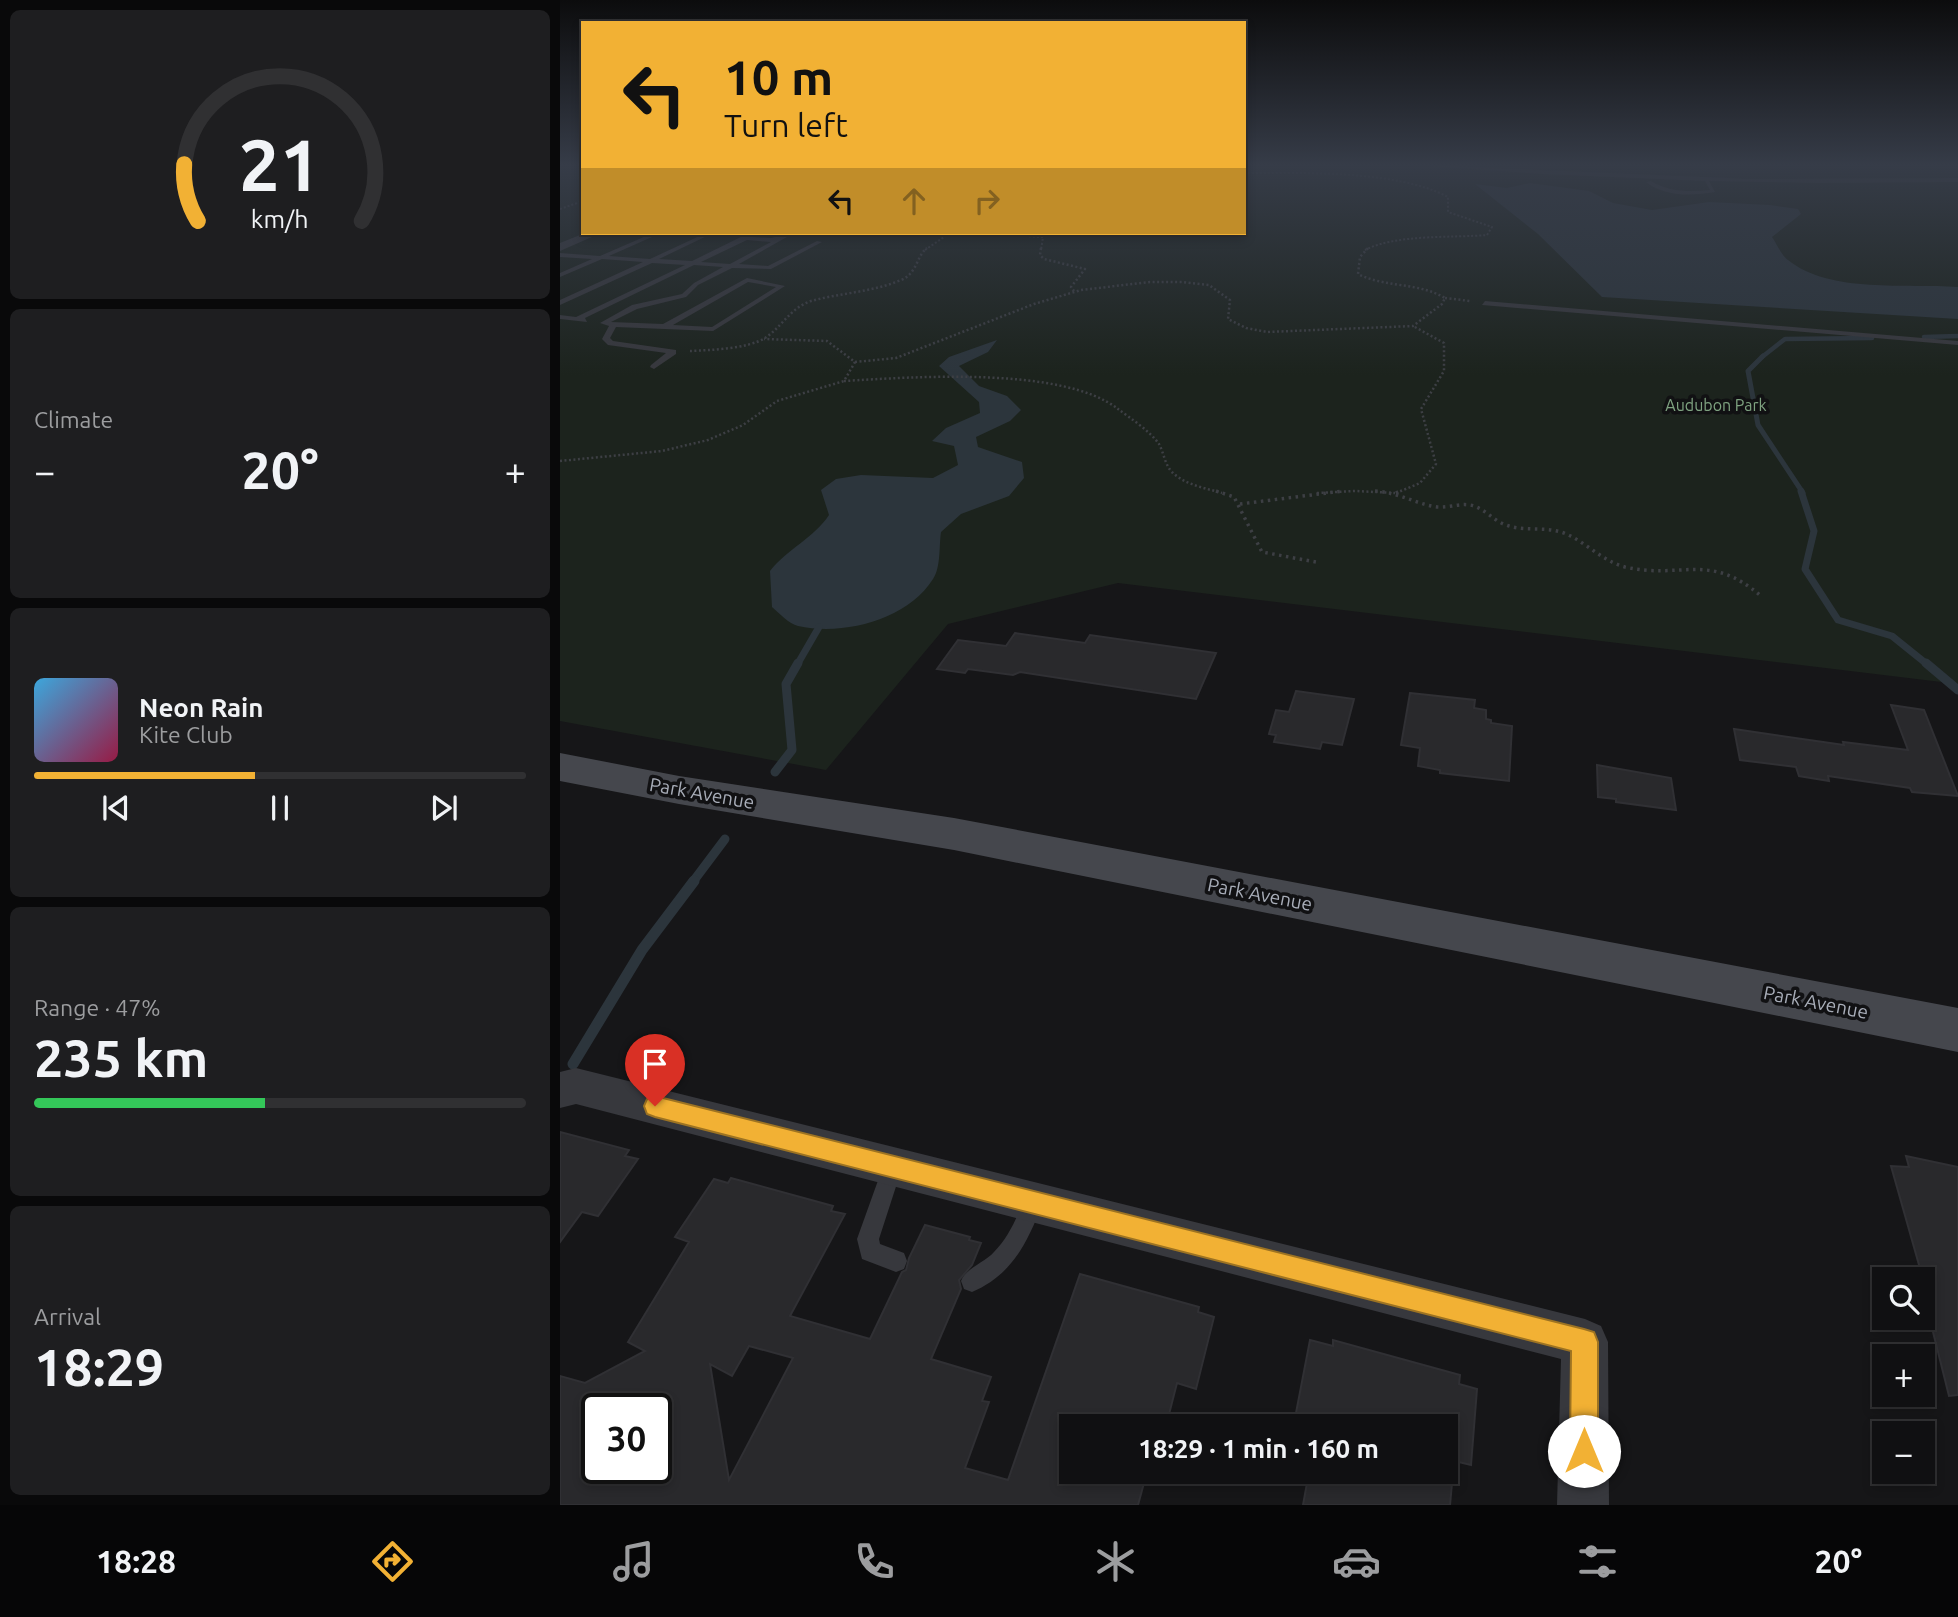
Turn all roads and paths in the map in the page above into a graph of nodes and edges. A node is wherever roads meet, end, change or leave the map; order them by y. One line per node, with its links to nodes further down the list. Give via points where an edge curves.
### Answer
1 (1488, 234): 27 (path, via 1373,244 1359,257 1358,274 1375,282 1422,288)
2 (590, 235): 13 (street)
3 (653, 235): 14 (lane)
4 (706, 235): 16 (lane)
5 (750, 235): 11 (lane, via 756,240); 18 (lane)
6 (786, 235): 11 (lane)
7 (947, 235): 10 (path)
8 (953, 235): 10 (path)
9 (1010, 235): 26 (path, via 1043,237 1040,255 1044,259 1085,269 1071,287)
10 (944, 237): 35 (path, via 923,251 909,277 808,302)
11 (775, 239): 20 (lane)
12 (819, 242): 23 (lane)
13 (560, 248): 14 (lane)
14 (613, 252): 16 (lane); 17 (lane)
15 (560, 254): 17 (lane)
16 (662, 255): 18 (lane); 19 (lane)
17 (602, 257): 19 (lane); 24 (lane)
18 (702, 258): 20 (lane); 21 (lane)
19 (651, 260): 21 (lane); 28 (lane)
20 (741, 260): 22 (lane)
21 (691, 263): 22 (lane); 31 (lane)
22 (732, 265): 23 (lane); 32 (lane, via 696,284 684,296 635,307)
23 (769, 268): 25 (lane)
24 (560, 275)
25 (747, 280): 34 (lane); 34 (lane, via 782,286 713,329)
26 (1074, 292): 33 (path, via 1150,282 1198,283 1226,296 1232,306 1228,319 1247,329 1280,332); 38 (path, via 896,358)
27 (1445, 298): 29 (path); 33 (path)
28 (560, 303)
29 (1485, 303): 36 (lane)
30 (560, 317): 31 (lane)
31 (576, 319): 32 (lane)
32 (607, 323): 34 (lane); 37 (lane, via 613,326 606,339 611,342)
33 (1413, 326): 42 (path, via 1444,343 1444,371 1421,409 1436,464 1420,483)
34 (662, 328)
35 (764, 339): 37 (path, via 725,349); 38 (path, via 827,341)
36 (1958, 343)
37 (673, 352): 39 (lane)
38 (855, 362): 40 (path)
39 (654, 367)
40 (844, 381): 41 (path, via 777,401 743,425 708,440 662,451); 43 (path, via 985,378 1062,386 1100,397 1158,443 1170,471 1186,482 1234,497)
41 (560, 461)
42 (1396, 493): 43 (path, via 1317,492); 45 (path, via 1436,507 1473,505 1507,526 1558,530 1607,561 1624,566 1732,573)
43 (1240, 504): 44 (path, via 1262,552)
44 (1316, 562)
45 (1761, 596)
46 (560, 767): 47 (main road, Park Avenue, via 954,834)
47 (1958, 1030)
48 (560, 1090): 49 (street, via 576,1086)
49 (892, 1166): 50 (street); 51 (lane, via 868,1239 870,1251)
50 (1033, 1202): 52 (lane, via 1009,1255); 53 (street, via 1584,1342)
51 (896, 1261)
52 (972, 1281)
53 (1583, 1505)

